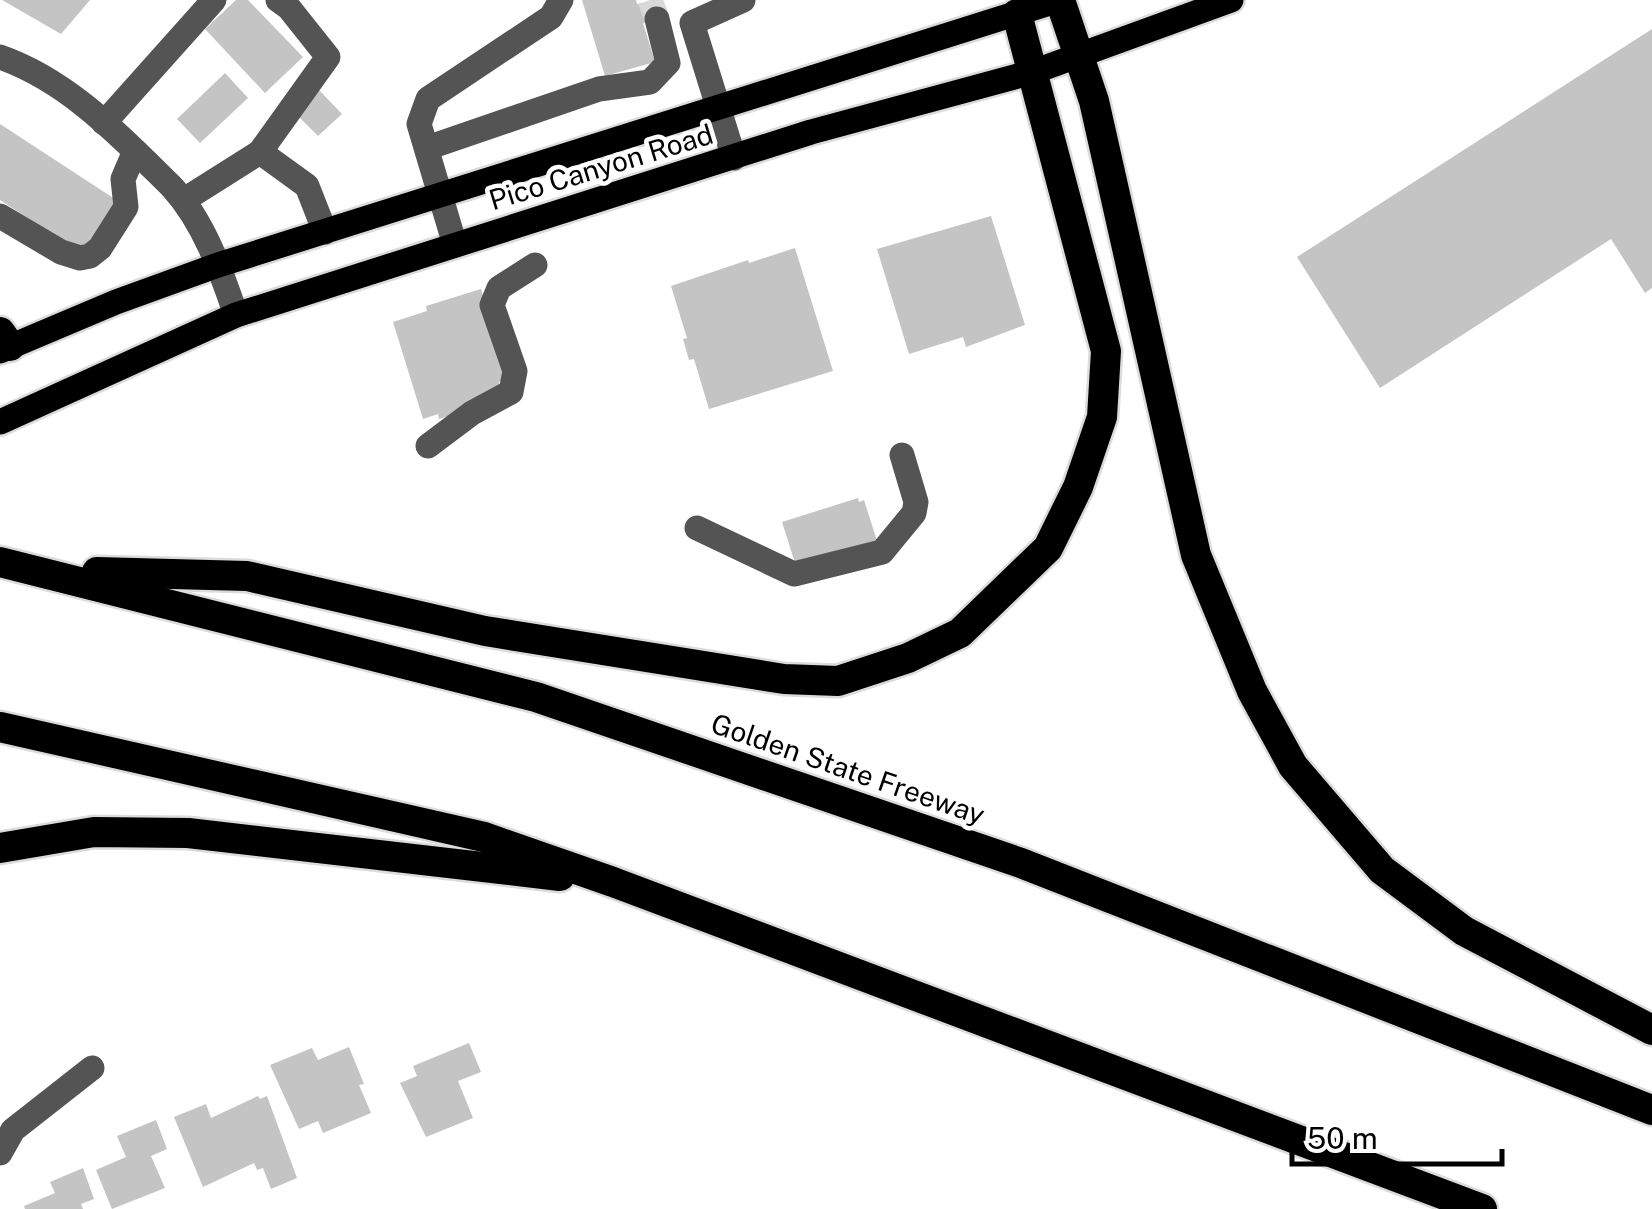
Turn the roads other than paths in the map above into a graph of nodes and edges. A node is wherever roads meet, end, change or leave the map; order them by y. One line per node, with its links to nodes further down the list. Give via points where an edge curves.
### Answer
1 (214, 0): 14 (street)
2 (278, 0): 17 (street, via 328,57)
3 (562, 0): 15 (street, via 551,17 428,99 419,124)
4 (743, 0): 8 (street)
5 (1059, 0): 7 (main road, Pico Canyon Road); 10 (highway)
6 (1231, 0): 10 (main road, Pico Canyon Road)
7 (1015, 7): 12 (highway); 13 (main road, Pico Canyon Road)
8 (688, 12): 13 (street)
9 (657, 19): 15 (street, via 668,63 650,82 599,89)
10 (1081, 55): 12 (main road, Pico Canyon Road); 37 (highway, via 1196,556 1252,691 1293,766 1382,870 1450,921)
11 (0, 57): 14 (street, via 52,82)
12 (1033, 72): 18 (main road, Pico Canyon Road); 33 (highway, via 1106,351 1102,417 1048,548 960,633 838,681 784,679 486,631 247,576)
13 (716, 107): 18 (street); 19 (main road, Pico Canyon Road)
14 (104, 122): 16 (street)
15 (427, 148): 19 (street)
16 (135, 151): 20 (street); 21 (street, via 123,179 126,207 90,256 61,252)
17 (260, 152): 20 (street); 22 (street, via 308,186)
18 (734, 158): 23 (main road, Pico Canyon Road)
19 (443, 196): 22 (main road, Pico Canyon Road); 23 (street)
20 (184, 200): 25 (street)
21 (0, 216)
22 (326, 232): 25 (main road, Pico Canyon Road)
23 (455, 245): 26 (main road, Pico Canyon Road)
24 (535, 265): 29 (street, via 499,288 492,305 515,371 510,392)
25 (218, 266): 26 (street); 27 (main road, Pico Canyon Road)
26 (236, 315): 28 (main road, Pico Canyon Road)
27 (3, 343)
28 (0, 422)
29 (428, 446)
30 (902, 455): 31 (street, via 914,513 882,552 794,574)
31 (697, 528)
32 (0, 562): 33 (highway, Golden State Freeway)
33 (43, 571): 39 (highway, Golden State Freeway, via 536,697 1021,863)
34 (0, 727): 36 (highway, via 484,837)
35 (0, 848): 36 (highway, via 94,832 188,833)
36 (613, 882): 41 (highway)
37 (1652, 1030)
38 (92, 1068): 40 (street, via 13,1130)
39 (1652, 1110)
40 (0, 1152)
41 (1482, 1209)

